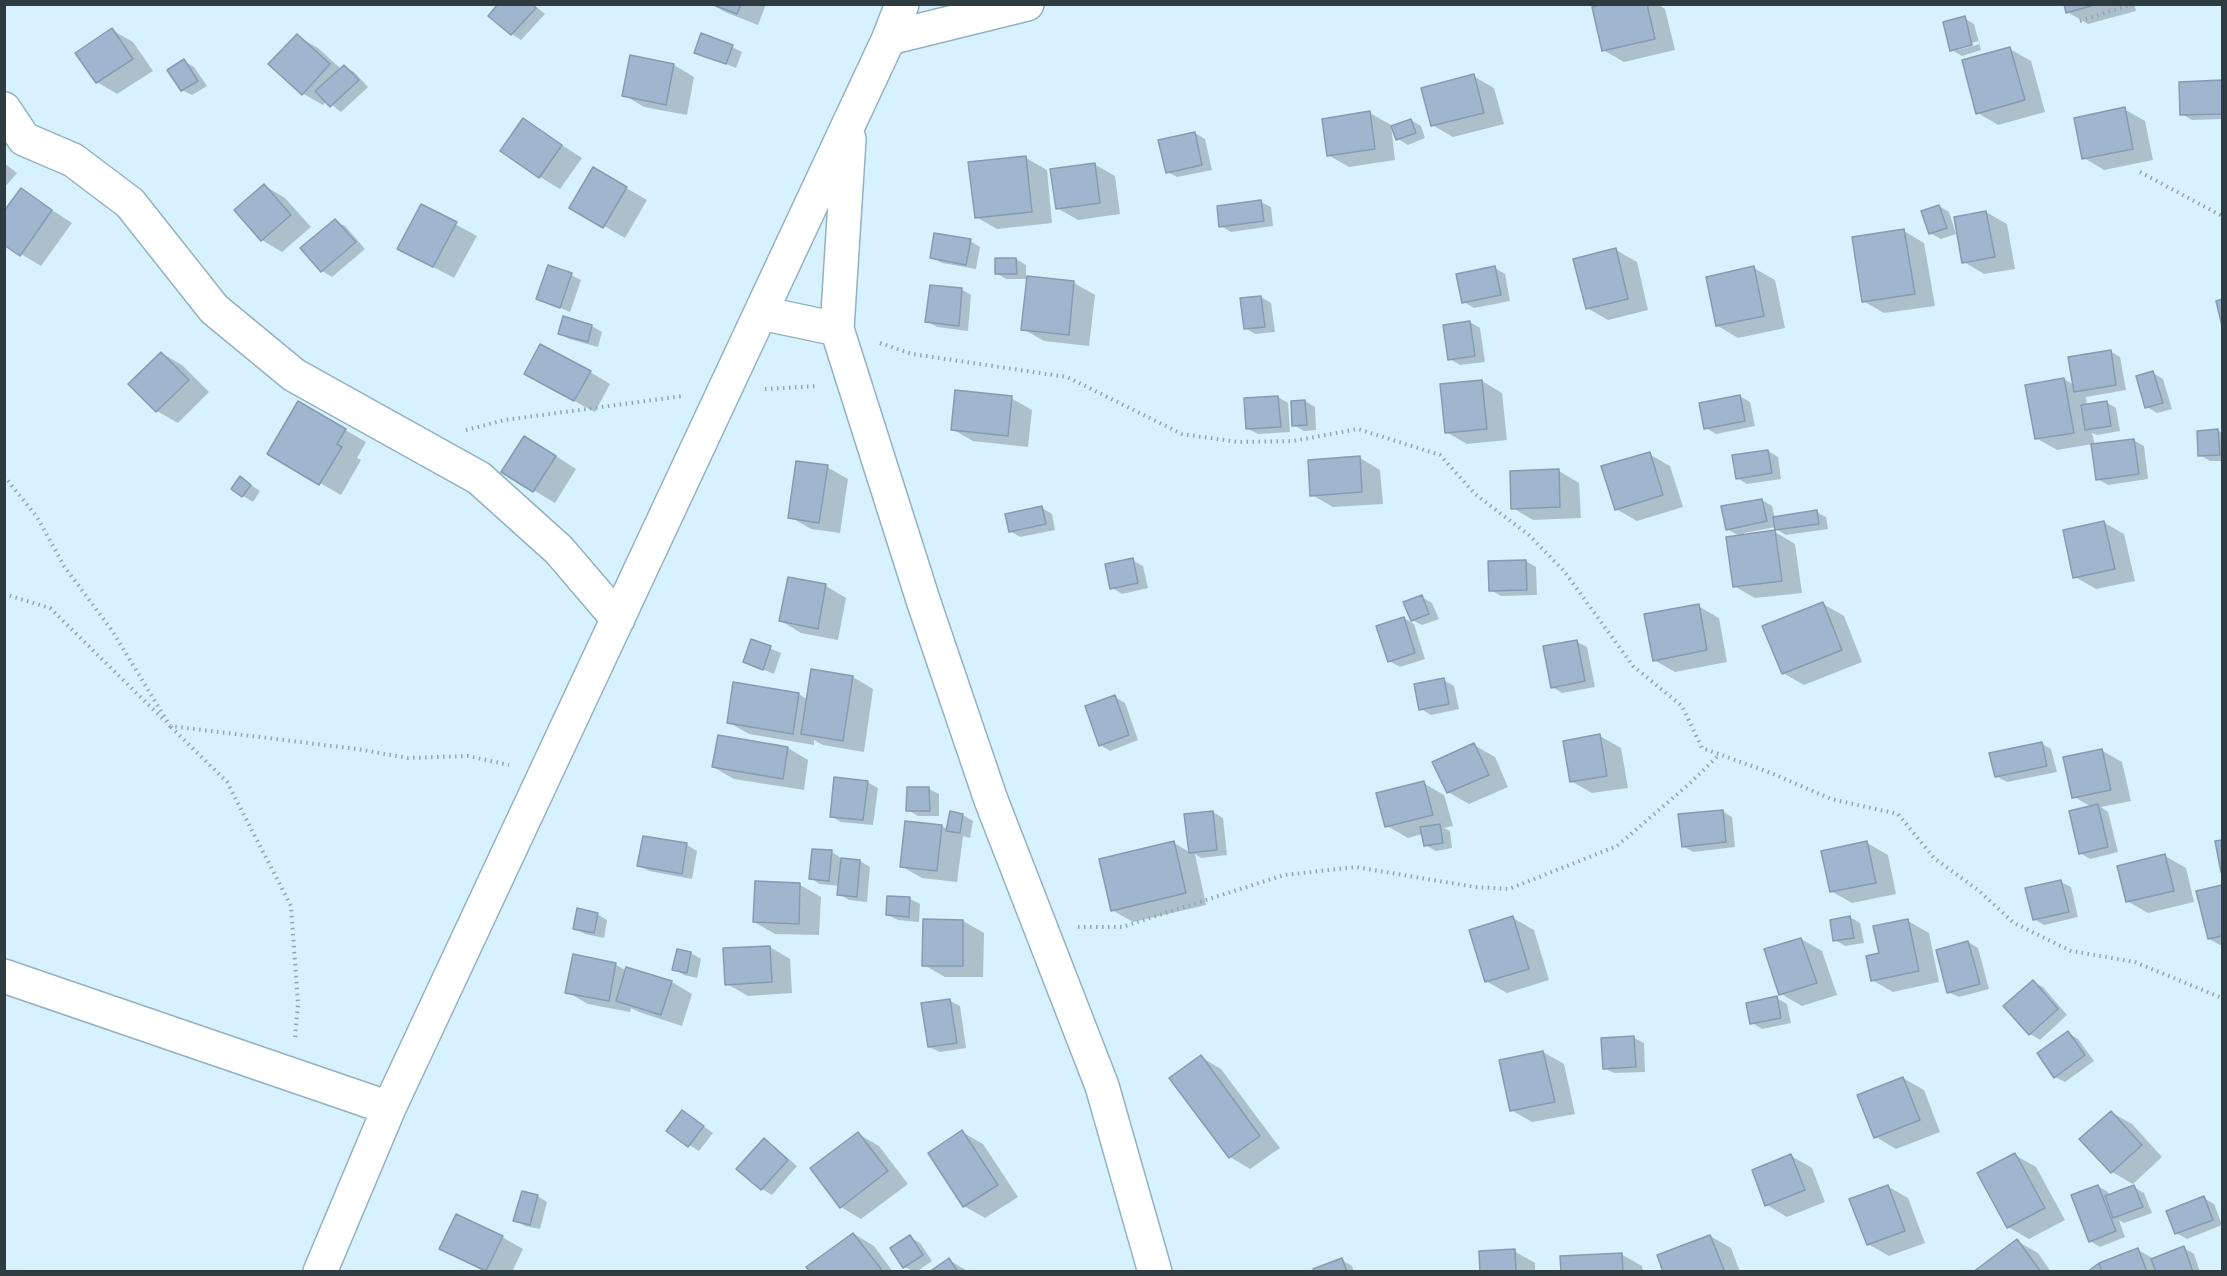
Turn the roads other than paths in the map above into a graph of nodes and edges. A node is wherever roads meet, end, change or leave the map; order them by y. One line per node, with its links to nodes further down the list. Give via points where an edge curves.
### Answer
1 (902, 4): 3 (street)
2 (1027, 4): 3 (street)
3 (889, 38): 5 (street)
4 (4, 109): 8 (street, via 24,139 73,160 130,203 214,309 294,375 479,478 559,550)
5 (850, 121): 6 (street); 7 (street)
6 (760, 313): 7 (street); 8 (street)
7 (837, 328): 12 (street, via 980,767 1102,1086)
8 (618, 619): 10 (street)
9 (4, 976): 10 (street)
10 (389, 1108): 11 (street)
11 (320, 1272)
12 (1155, 1272)

